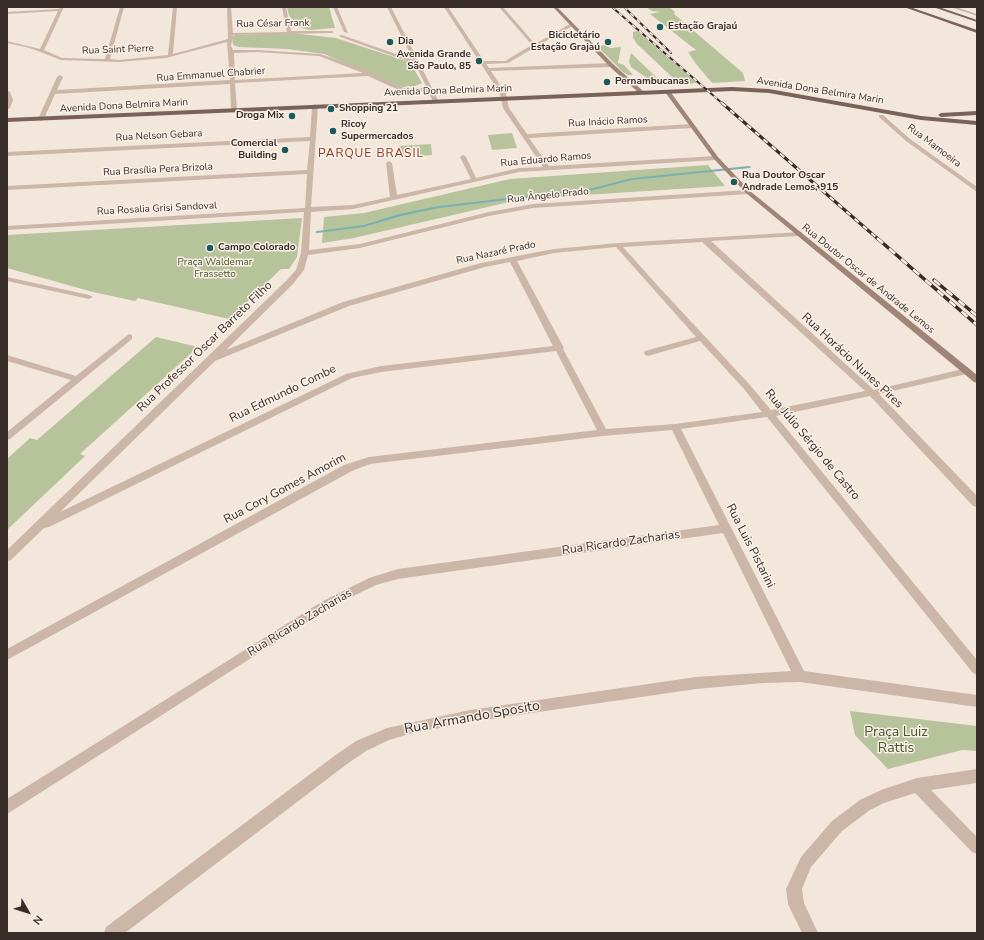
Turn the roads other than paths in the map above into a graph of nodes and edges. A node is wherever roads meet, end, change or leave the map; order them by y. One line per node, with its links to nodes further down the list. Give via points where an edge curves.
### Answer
1 (122, 7): 30 (street)
2 (175, 7): 29 (street)
3 (229, 7): 23 (street)
4 (284, 7): 18 (street)
5 (335, 7): 20 (street, via 340,25)
6 (389, 7): 31 (street)
7 (446, 7): 32 (street)
8 (501, 7): 26 (street)
9 (555, 7): 17 (street)
10 (906, 7): 19 (main road)
11 (935, 7): 16 (main road)
12 (952, 7): 15 (street)
13 (62, 8): 14 (street); 27 (street)
14 (7, 13)
15 (977, 15)
16 (977, 22)
17 (572, 25): 26 (street); 33 (street)
18 (288, 32): 21 (street, Rua César Frank); 23 (street, Rua César Frank)
19 (977, 32)
20 (346, 33): 21 (street); 22 (street); 24 (street)
21 (331, 34): 22 (street)
22 (340, 36): 24 (street)
23 (231, 37): 28 (street); 29 (street, Rua Saint Pierre)
24 (352, 40): 31 (street)
25 (7, 42): 27 (street, Rua Saint Pierre)
26 (535, 46): 32 (street, via 506,62)
27 (41, 51): 30 (street, Rua Saint Pierre, via 64,59)
28 (231, 52): 35 (street, via 320,55); 37 (street)
29 (171, 56): 30 (street, Rua Saint Pierre)
30 (107, 61)
31 (417, 62): 38 (street)
32 (482, 62): 34 (street)
33 (611, 65): 34 (street); 42 (street)
34 (488, 70): 43 (street)
35 (370, 74): 37 (street, Rua Emmanuel Chabrier); 38 (street, via 404,91)
36 (60, 77): 41 (street)
37 (234, 82): 41 (street, Rua Emmanuel Chabrier); 47 (street)
38 (431, 90): 44 (street)
39 (667, 91): 42 (main road, Avenida Dona Belmira Marin); 48 (main road, Avenida Dona Belmira Marin, via 769,91); 54 (street, Rua Doutor Oscar de Andrade Lemos)
40 (7, 92): 46 (street, via 10,98)
41 (54, 92): 51 (street)
42 (641, 92): 43 (main road, Avenida Dona Belmira Marin)
43 (503, 98): 44 (main road, Avenida Dona Belmira Marin); 55 (street, via 506,108)
44 (435, 100): 45 (main road, Avenida Dona Belmira Marin)
45 (315, 106): 47 (main road, Avenida Dona Belmira Marin); 56 (street, Rua Professor Oscar Barreto Filho)
46 (7, 108)
47 (234, 110): 51 (main road, Avenida Dona Belmira Marin)
48 (888, 111): 49 (main road, Avenida Dona Belmira Marin, via 935,115); 53 (main road, Avenida Dona Belmira Marin, via 935,120)
49 (977, 112)
50 (881, 116): 65 (street, Rua Mamoeira, via 908,140)
51 (41, 119): 52 (main road, Avenida Dona Belmira Marin)
52 (7, 120)
53 (977, 123)
54 (692, 126): 55 (street, Rua Inácio Ramos); 59 (street, Rua Doutor Oscar de Andrade Lemos)
55 (526, 136): 61 (street)
56 (312, 139): 57 (street, Rua Nelson Gebara); 62 (street, Rua Professor Oscar Barreto Filho)
57 (7, 154)
58 (463, 158): 63 (street)
59 (716, 158): 61 (street, Rua Eduardo Ramos); 66 (street, Rua Doutor Oscar de Andrade Lemos)
60 (389, 163): 67 (street)
61 (548, 168): 63 (street, Rua Eduardo Ramos)
62 (311, 172): 64 (street, Rua Brasília Pera Brizola); 68 (street, Rua Professor Oscar Barreto Filho)
63 (474, 179): 67 (street, Rua Eduardo Ramos)
64 (7, 188)
65 (977, 190)
66 (748, 192): 70 (street, Rua Doutor Oscar de Andrade Lemos); 73 (street, Rua Ângelo Prado, via 533,206 489,214 360,246)
67 (394, 198): 68 (street, Rua Eduardo Ramos, via 353,207)
68 (308, 210): 69 (street, Rua Rosalia Grisi Sandoval); 73 (street, Rua Professor Oscar Barreto Filho)
69 (7, 228)
70 (798, 234): 71 (street, Rua Nazaré Prado); 83 (street, Rua Doutor Oscar de Andrade Lemos)
71 (706, 241): 72 (street, Rua Nazaré Prado); 86 (street, Rua Horácio Nunes Pires)
72 (618, 245): 74 (street, Rua Nazaré Prado, via 554,251); 78 (street, Rua Júlio Sérgio de Castro)
73 (305, 253): 82 (street, Rua Professor Oscar Barreto Filho, via 302,266 290,282)
74 (512, 259): 79 (street); 82 (street, Rua Nazaré Prado, via 364,298)
75 (7, 279): 76 (street)
76 (89, 297)
77 (129, 337): 84 (street)
78 (702, 338): 80 (street); 87 (street, Rua Júlio Sérgio de Castro)
79 (560, 348): 89 (street); 92 (street, Rua Edmundo Combe, via 381,369 349,376)
80 (648, 353)
81 (7, 358): 84 (street)
82 (212, 359): 92 (street, Rua Professor Oscar Barreto Filho)
83 (967, 371): 85 (street, Rua Doutor Oscar de Andrade Lemos); 86 (street, Rua Cory Gomes Amorim)
84 (77, 379): 90 (street)
85 (977, 380)
86 (872, 393): 87 (street, Rua Cory Gomes Amorim); 91 (street, Rua Horácio Nunes Pires)
87 (769, 414): 88 (street, Rua Cory Gomes Amorim); 96 (street, Rua Júlio Sérgio de Castro)
88 (675, 427): 89 (street, Rua Cory Gomes Amorim); 93 (street, Rua Luis Pistarini)
89 (603, 433): 95 (street, Rua Cory Gomes Amorim, via 384,458 348,468)
90 (7, 437)
91 (977, 503)
92 (36, 528): 94 (street, Rua Professor Oscar Barreto Filho)
93 (726, 528): 97 (street, Rua Luis Pistarini); 101 (street, Rua Ricardo Zacharias, via 398,574 374,581 327,604)
94 (7, 557)
95 (7, 655)
96 (977, 669)
97 (800, 676): 98 (street, Rua Armando Sposito); 103 (street, Rua Armando Sposito, via 763,676 696,682 436,722 387,734 361,746 342,759)
98 (977, 701)
99 (977, 776): 100 (street)
100 (918, 784): 102 (street); 104 (street, via 864,805 837,826 806,862 798,875 794,889 796,904)
101 (7, 807)
102 (977, 847)
103 (112, 933)
104 (810, 933)

